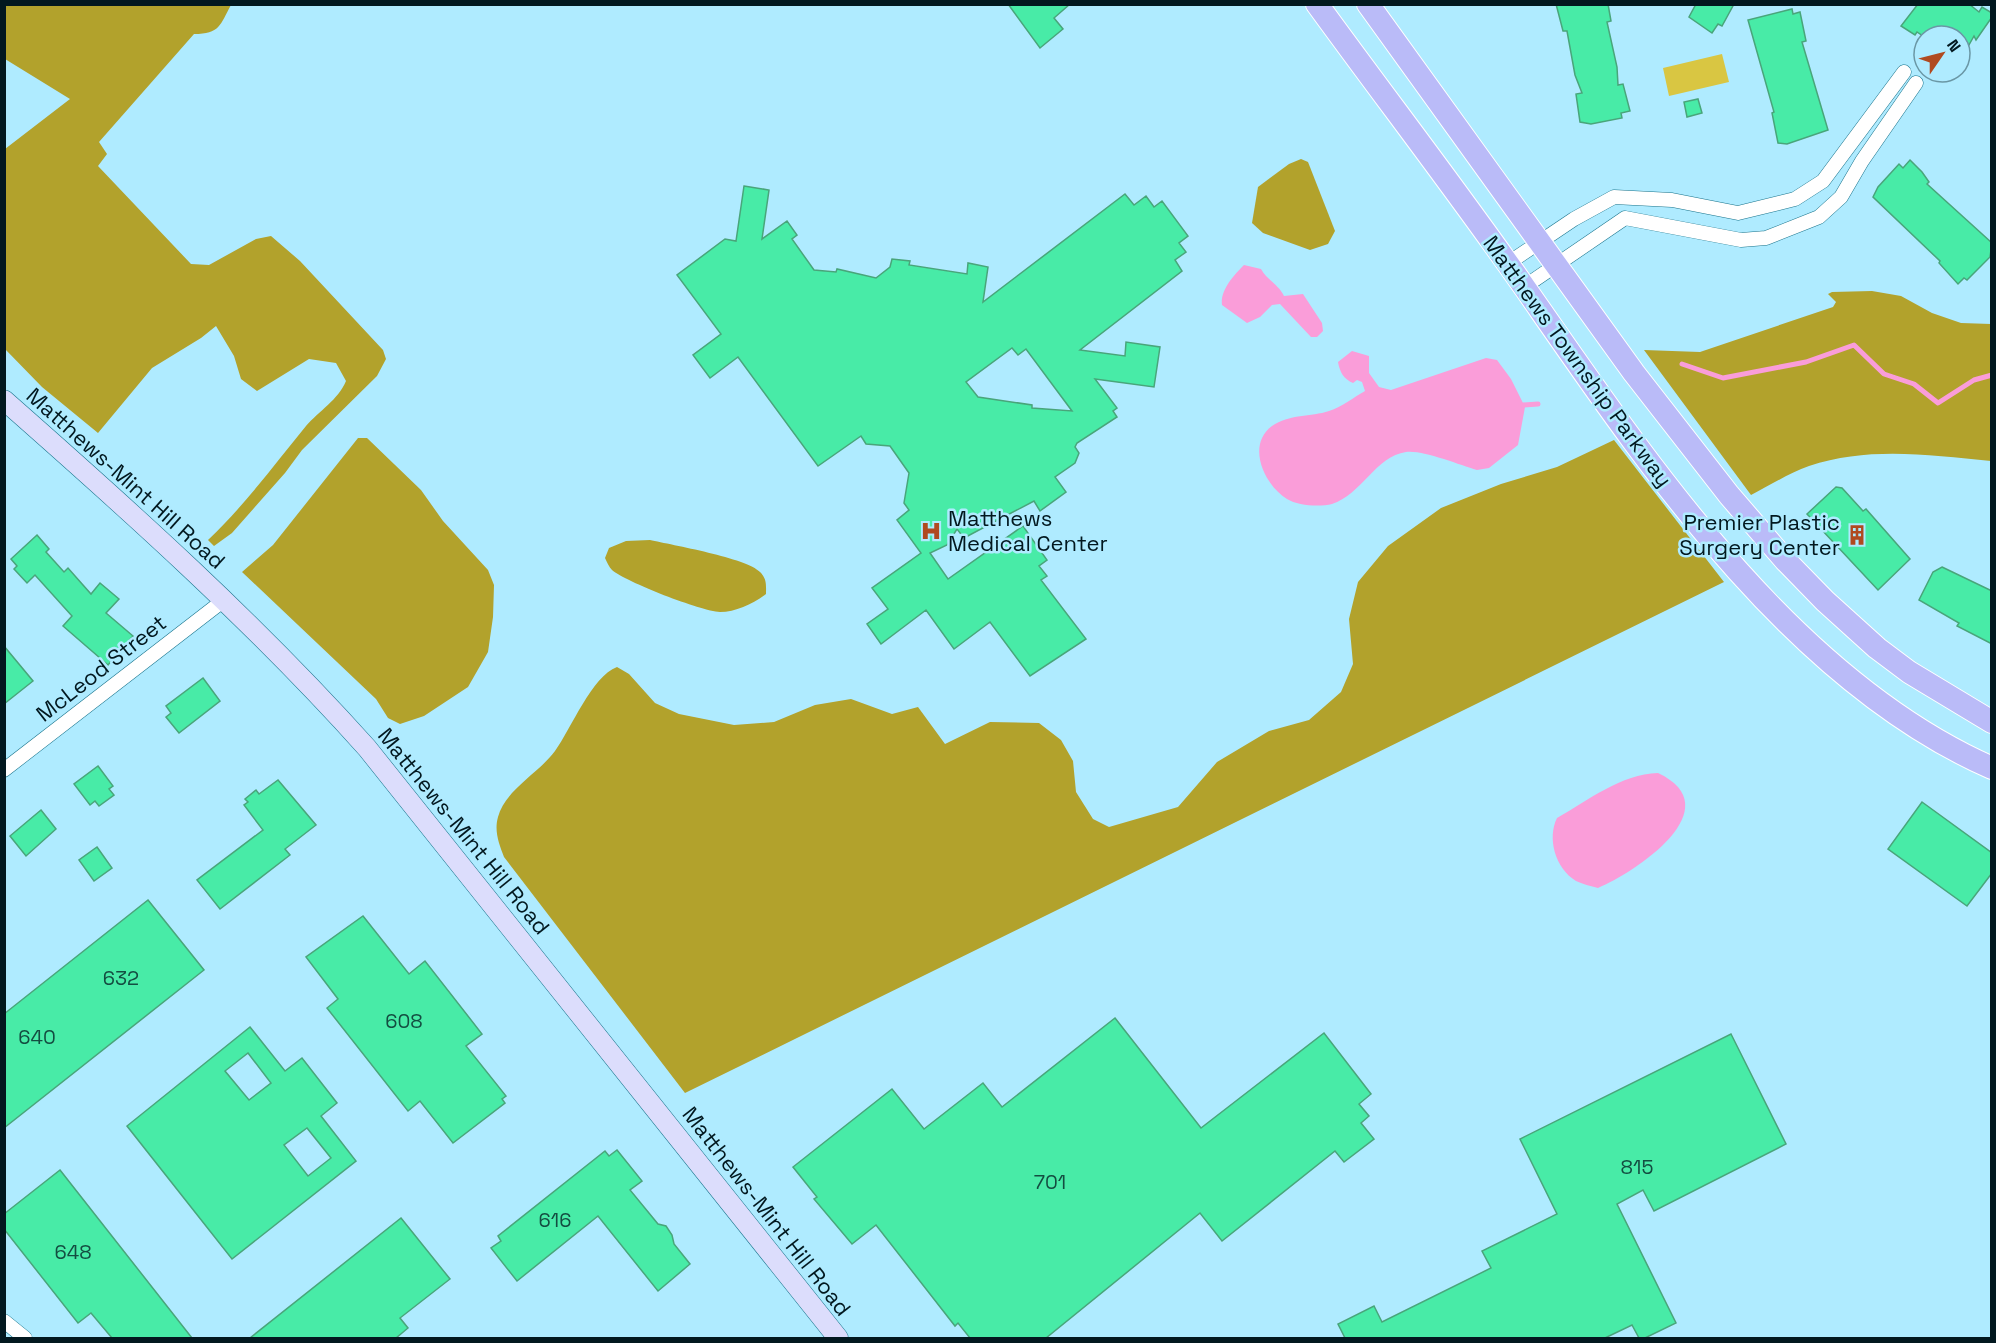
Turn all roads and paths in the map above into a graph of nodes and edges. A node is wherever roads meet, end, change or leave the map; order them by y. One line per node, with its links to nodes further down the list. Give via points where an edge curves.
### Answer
1 (1317, 4): 6 (main road, Matthews Township Parkway)
2 (1368, 4): 5 (main road, Matthews Township Parkway)
3 (1904, 72): 5 (street, via 1823,181 1795,199 1738,213 1672,200 1614,197)
4 (1915, 84): 7 (street, via 1841,197 1819,217 1766,238 1741,240 1625,218)
5 (1541, 241): 6 (street); 7 (main road, Matthews Township Parkway)
6 (1507, 264): 8 (main road, Matthews Township Parkway)
7 (1557, 264): 8 (street); 11 (main road, Matthews Township Parkway, via 1675,427 1785,560 1877,648)
8 (1524, 287): 12 (main road, Matthews Township Parkway, via 1642,453 1756,589 1851,681 1935,738)
9 (4, 400): 10 (main road, Matthews-Mint Hill Road)
10 (224, 600): 13 (street, McLeod Street); 16 (main road, Matthews-Mint Hill Road, via 303,677 367,748)
11 (1992, 722)
12 (1992, 768)
13 (4, 770)
14 (4, 1321): 15 (street)
15 (25, 1338)
16 (838, 1338)

